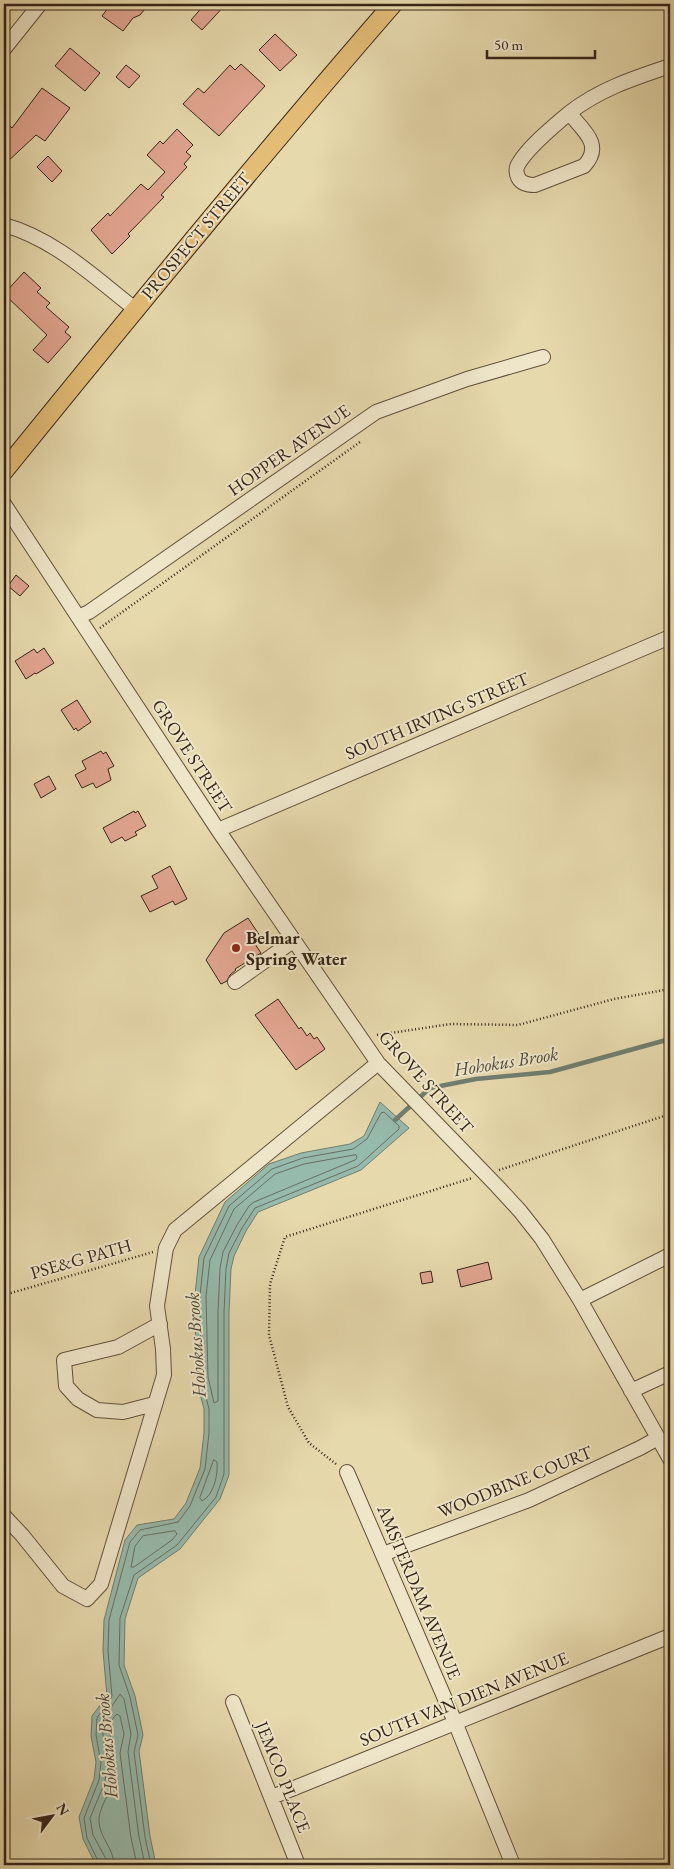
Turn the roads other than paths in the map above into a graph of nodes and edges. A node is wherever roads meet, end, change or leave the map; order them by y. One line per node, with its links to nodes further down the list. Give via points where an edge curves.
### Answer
1 (40, 4): 3 (street)
2 (393, 4): 7 (main road, PROSPECT STREET)
3 (4, 50)
4 (670, 66): 5 (street, via 603,91)
5 (569, 113): 5 (street, via 519,162 516,169 521,182 535,185 584,166 590,160 593,152 591,140)
6 (4, 225): 7 (street, via 38,237 80,265)
7 (135, 309): 9 (main road, PROSPECT STREET)
8 (543, 357): 11 (street, HOPPER AVENUE, via 467,379 376,412)
9 (4, 471)
10 (4, 504): 11 (street, GROVE STREET)
11 (78, 617): 13 (street, GROVE STREET)
12 (670, 637): 13 (street, SOUTH IRVING STREET)
13 (218, 830): 14 (street, GROVE STREET)
14 (293, 941): 15 (street); 16 (street, GROVE STREET)
15 (235, 982)
16 (378, 1063): 18 (street, GROVE STREET, via 520,1211 542,1238); 19 (street, via 175,1230 166,1248 157,1306)
17 (670, 1255): 18 (street)
18 (580, 1300): 21 (street, GROVE STREET)
19 (160, 1324): 22 (street, via 164,1375); 22 (street, via 118,1347 64,1360 66,1386 78,1399 97,1410 123,1412)
20 (670, 1373): 21 (street)
21 (631, 1391): 23 (street, GROVE STREET)
22 (154, 1404): 26 (street, via 101,1584 87,1599 63,1586)
23 (658, 1438): 24 (street, GROVE STREET); 27 (street, WOODBINE COURT, via 529,1500)
24 (670, 1459)
25 (347, 1472): 27 (street, AMSTERDAM AVENUE)
26 (5, 1517)
27 (383, 1554): 30 (street, AMSTERDAM AVENUE)
28 (670, 1636): 30 (street, SOUTH VAN DIEN AVENUE)
29 (233, 1702): 31 (street, JEMCO PLACE)
30 (455, 1722): 31 (street, SOUTH VAN DIEN AVENUE); 33 (street, AMSTERDAM AVENUE)
31 (272, 1797): 32 (street, JEMCO PLACE)
32 (298, 1865)
33 (513, 1865)

